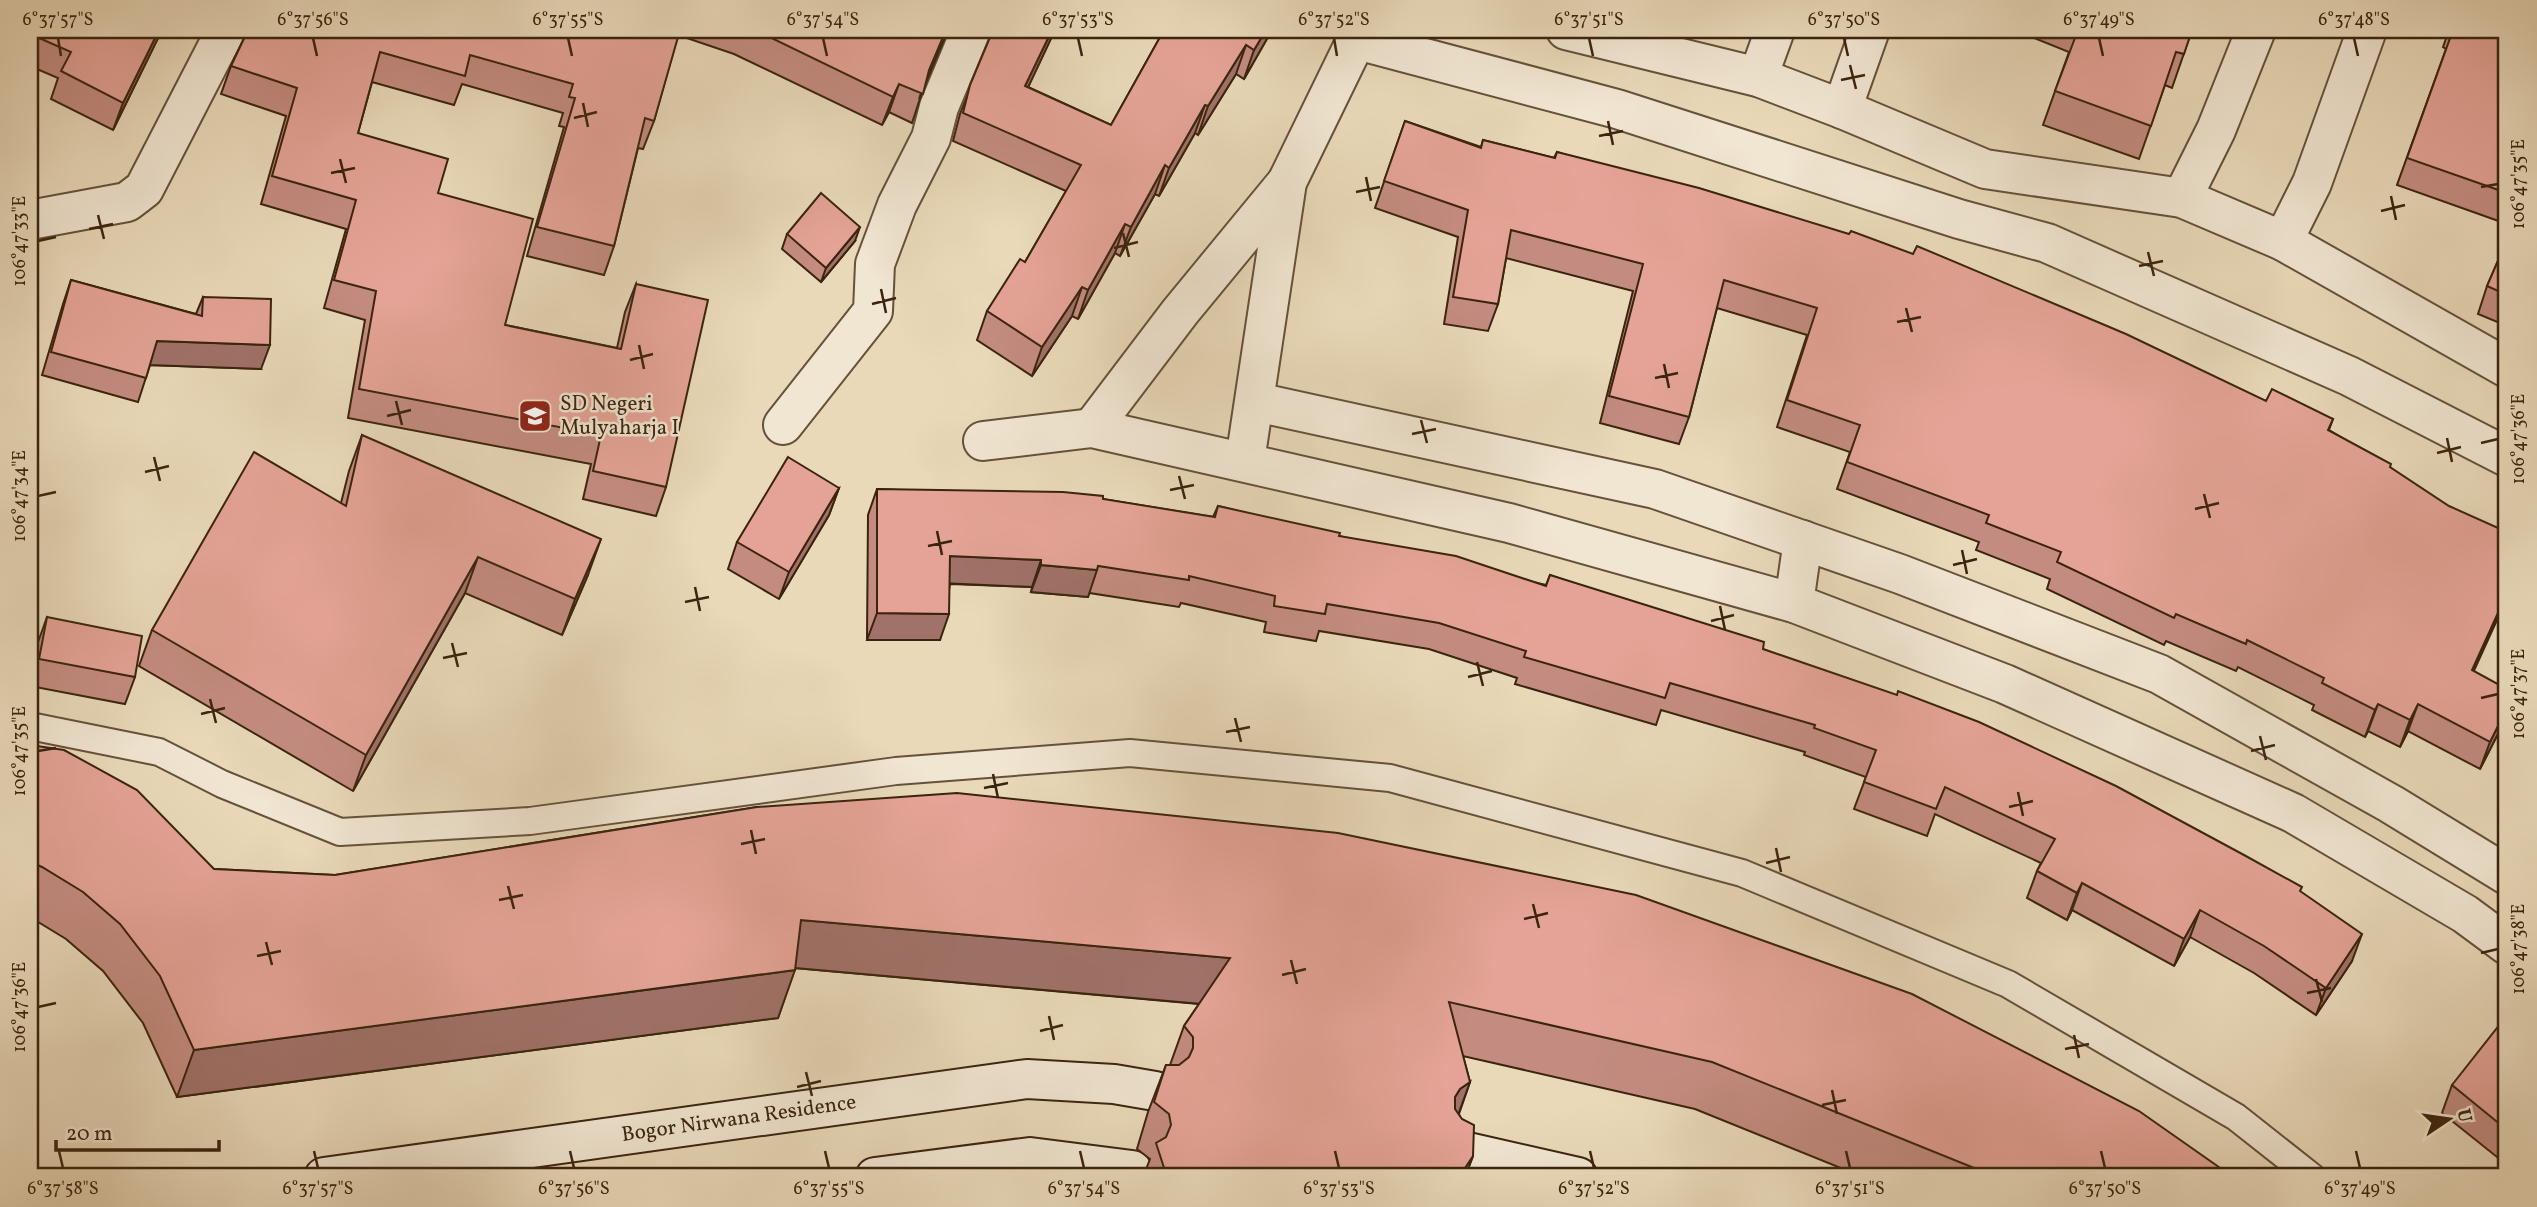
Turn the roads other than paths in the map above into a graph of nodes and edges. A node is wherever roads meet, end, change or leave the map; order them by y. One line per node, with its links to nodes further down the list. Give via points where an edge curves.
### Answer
1 (226, 30): 15 (street, via 144,189 114,206)
2 (971, 30): 19 (street, via 931,138 897,205 875,264 873,311)
3 (1566, 30): 9 (street)
4 (1775, 30): 9 (street)
5 (1870, 30): 10 (street)
6 (2256, 30): 13 (street, via 2216,130)
7 (2367, 30): 16 (street, via 2312,183)
8 (1359, 35): 12 (street); 14 (street, via 1617,109)
9 (1758, 78): 10 (street)
10 (1842, 108): 11 (street)
11 (1985, 169): 13 (street); 14 (street)
12 (1287, 182): 18 (street); 20 (street)
13 (2182, 198): 16 (street)
14 (1959, 219): 22 (street, via 2047,243 2349,376)
15 (30, 220)
16 (2283, 241): 17 (street)
17 (2507, 368)
18 (1256, 402): 23 (street); 24 (street, via 1655,489)
19 (783, 425)
20 (1092, 428): 21 (street); 23 (street)
21 (983, 441)
22 (2507, 457)
23 (1245, 461): 25 (street, via 1509,523)
24 (1803, 540): 25 (street); 27 (street, via 2159,674)
25 (1794, 603): 28 (street, via 2006,684 2293,813)
26 (30, 726): 36 (lane, via 159,752 222,784 340,832 530,821 897,771 1130,753 1390,778 1742,873 2008,984 2236,1117)
27 (2506, 870): 28 (street)
28 (2465, 914): 29 (street)
29 (2507, 945)
30 (1155, 1091): 33 (street, Bogor Nirwana Residence, via 1027,1079)
31 (1459, 1150): 35 (street)
32 (1132, 1170): 34 (street, via 1030,1157)
33 (324, 1177)
34 (875, 1177)
35 (1578, 1177)
36 (2312, 1177)

